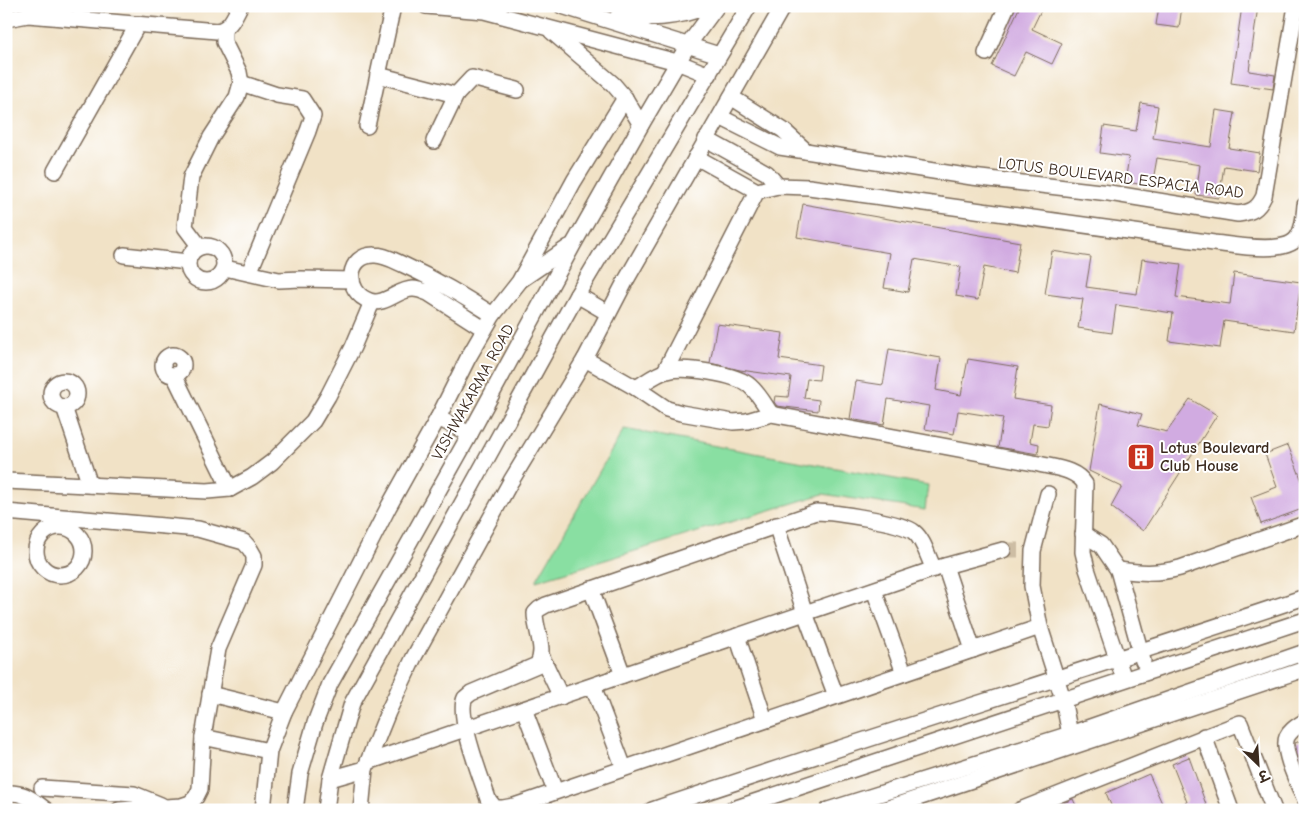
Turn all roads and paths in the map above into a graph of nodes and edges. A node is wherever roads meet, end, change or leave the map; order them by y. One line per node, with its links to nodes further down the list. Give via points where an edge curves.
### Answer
1 (240, 6): 16 (street)
2 (393, 6): 21 (street)
3 (426, 6): 15 (street, via 484,11)
4 (562, 6): 12 (street)
5 (708, 6): 11 (street, via 695,12)
6 (717, 6): 17 (street, VISHWAKARMA ROAD)
7 (748, 6): 19 (street)
8 (783, 6): 26 (street)
9 (1007, 6): 18 (street)
10 (1296, 6): 33 (street, LOTUS BOULEVARD ESPACIA ROAD, via 1264,196 1259,206 1250,212 1238,214)
11 (672, 12): 12 (street, via 652,19)
12 (592, 14): 17 (street)
13 (6, 19): 14 (street, via 28,15)
14 (138, 24): 16 (street); 35 (street)
15 (548, 28): 20 (street); 27 (street, via 602,72)
16 (224, 30): 23 (street, via 224,42)
17 (688, 45): 19 (street); 20 (street, VISHWAKARMA ROAD)
18 (986, 53)
19 (719, 55): 22 (street)
20 (678, 62): 22 (street); 29 (street, VISHWAKARMA ROAD)
21 (378, 75): 25 (street); 30 (street)
22 (709, 75): 47 (street)
23 (242, 83): 40 (street, via 238,97 211,137 190,178 185,227); 44 (street, via 277,95 302,99 313,116)
24 (517, 90): 25 (street, via 472,78)
25 (456, 95): 32 (street)
26 (731, 97): 28 (street); 33 (street, via 783,130)
27 (625, 98): 29 (street); 46 (street, via 574,181)
28 (720, 117): 31 (street); 33 (street, LOTUS BOULEVARD ESPACIA ROAD, via 771,144)
29 (641, 125): 39 (street, VISHWAKARMA ROAD)
30 (367, 126)
31 (706, 139): 34 (street); 36 (street, via 767,173)
32 (434, 141)
33 (806, 151)
34 (696, 157): 37 (street); 49 (street)
35 (55, 171)
36 (778, 186): 37 (street); 38 (street, via 809,186 1214,243 1272,248 1297,240)
37 (757, 191): 53 (street)
38 (1305, 204)
39 (572, 245): 46 (street); 59 (street, VISHWAKARMA ROAD)
40 (200, 247): 42 (street, via 190,254); 43 (street, via 218,250)
41 (124, 255): 42 (street)
42 (188, 262): 43 (street, via 192,277 202,283 219,278)
43 (225, 268): 44 (street)
44 (249, 273): 45 (street, via 286,280)
45 (352, 280): 48 (street, via 355,290); 50 (street, via 352,272 365,256 386,257 433,278)
46 (519, 282): 50 (street)
47 (577, 295): 49 (street); 108 (street, via 352,703)
48 (372, 302): 51 (street, via 413,289 428,293); 62 (street, via 353,347 313,421 272,462)
49 (608, 313): 52 (street)
50 (493, 315): 51 (street)
51 (484, 329): 58 (street)
52 (585, 359): 55 (street); 106 (street, via 511,481 419,648)
53 (665, 371): 55 (street); 57 (street, via 699,370 738,379 749,384)
54 (174, 375): 62 (street)
55 (636, 388): 57 (street, via 681,413 733,422)
56 (64, 407): 61 (street)
57 (771, 414): 69 (street, via 1074,473 1082,477 1085,484)
58 (438, 418): 59 (street); 98 (street, via 389,506)
59 (470, 434): 117 (street, VISHWAKARMA ROAD, via 330,684 300,774)
60 (6, 481): 61 (street)
61 (90, 485): 62 (street, via 208,491)
62 (230, 488)
63 (1048, 494): 78 (street, via 1029,550)
64 (6, 512): 65 (street)
65 (46, 523): 68 (street); 68 (street, via 37,544 37,558 44,570 63,576 76,570 84,558)
66 (1305, 524): 72 (street, via 1161,573)
67 (776, 525): 71 (street, via 816,512 831,512 902,526 914,532); 73 (street); 76 (street)
68 (79, 526): 93 (street, via 198,530 244,542 250,549 254,565 218,648)
69 (1083, 534): 72 (street, via 1101,545); 84 (street, via 1087,569)
70 (1003, 550): 71 (street)
71 (939, 568): 74 (street); 80 (street)
72 (1118, 570): 81 (street)
73 (591, 589): 83 (street, via 546,604 535,614); 88 (street)
74 (874, 590): 76 (street); 87 (street)
75 (1305, 597): 81 (street)
76 (805, 613): 79 (street); 94 (street)
77 (1305, 620): 86 (street)
78 (1040, 627): 80 (street); 89 (street)
79 (737, 636): 88 (street); 99 (street)
80 (973, 650): 87 (street)
81 (1140, 652): 84 (street); 86 (street)
82 (1305, 652): 92 (street)
83 (541, 655): 95 (street); 101 (street, via 530,668 465,697)
84 (1118, 660): 89 (street); 90 (street)
85 (1305, 669): 92 (street)
86 (1146, 672): 90 (street)
87 (904, 673): 94 (street)
88 (623, 675): 91 (street)
89 (1055, 679): 96 (street); 120 (street)
90 (1124, 679): 96 (street)
91 (593, 686): 95 (street); 107 (street)
92 (1226, 687): 102 (street); 123 (street)
93 (210, 694): 98 (street); 104 (street)
94 (836, 696): 99 (street)
95 (561, 697): 97 (street)
96 (1063, 699): 102 (street); 121 (street)
97 (524, 709): 101 (street); 111 (street)
98 (284, 712): 105 (street)
99 (766, 720): 107 (street)
100 (1305, 721): 112 (street, via 1291,730 1286,739 1286,750)
101 (465, 729): 106 (street); 111 (street, via 488,799 494,808 514,806)
102 (1070, 734): 122 (street)
103 (1204, 736): 124 (street); 125 (street); 126 (street, via 1240,723)
104 (203, 737): 105 (street); 113 (street, via 200,789 196,798 181,806)
105 (269, 751): 116 (street)
106 (366, 766): 108 (street); 119 (street)
107 (624, 768): 111 (street)
108 (330, 779): 118 (street)
109 (42, 788): 113 (street, via 134,794)
110 (6, 792): 114 (street, via 29,796)
111 (555, 792)
112 (1305, 800)
113 (165, 807): 115 (street)
114 (46, 810)
115 (119, 810)
116 (262, 810)
117 (295, 810)
118 (326, 810)
119 (361, 810)
120 (652, 810)
121 (730, 810)
122 (828, 810)
123 (882, 810)
124 (1020, 810)
125 (1231, 810)
126 (1274, 810)

